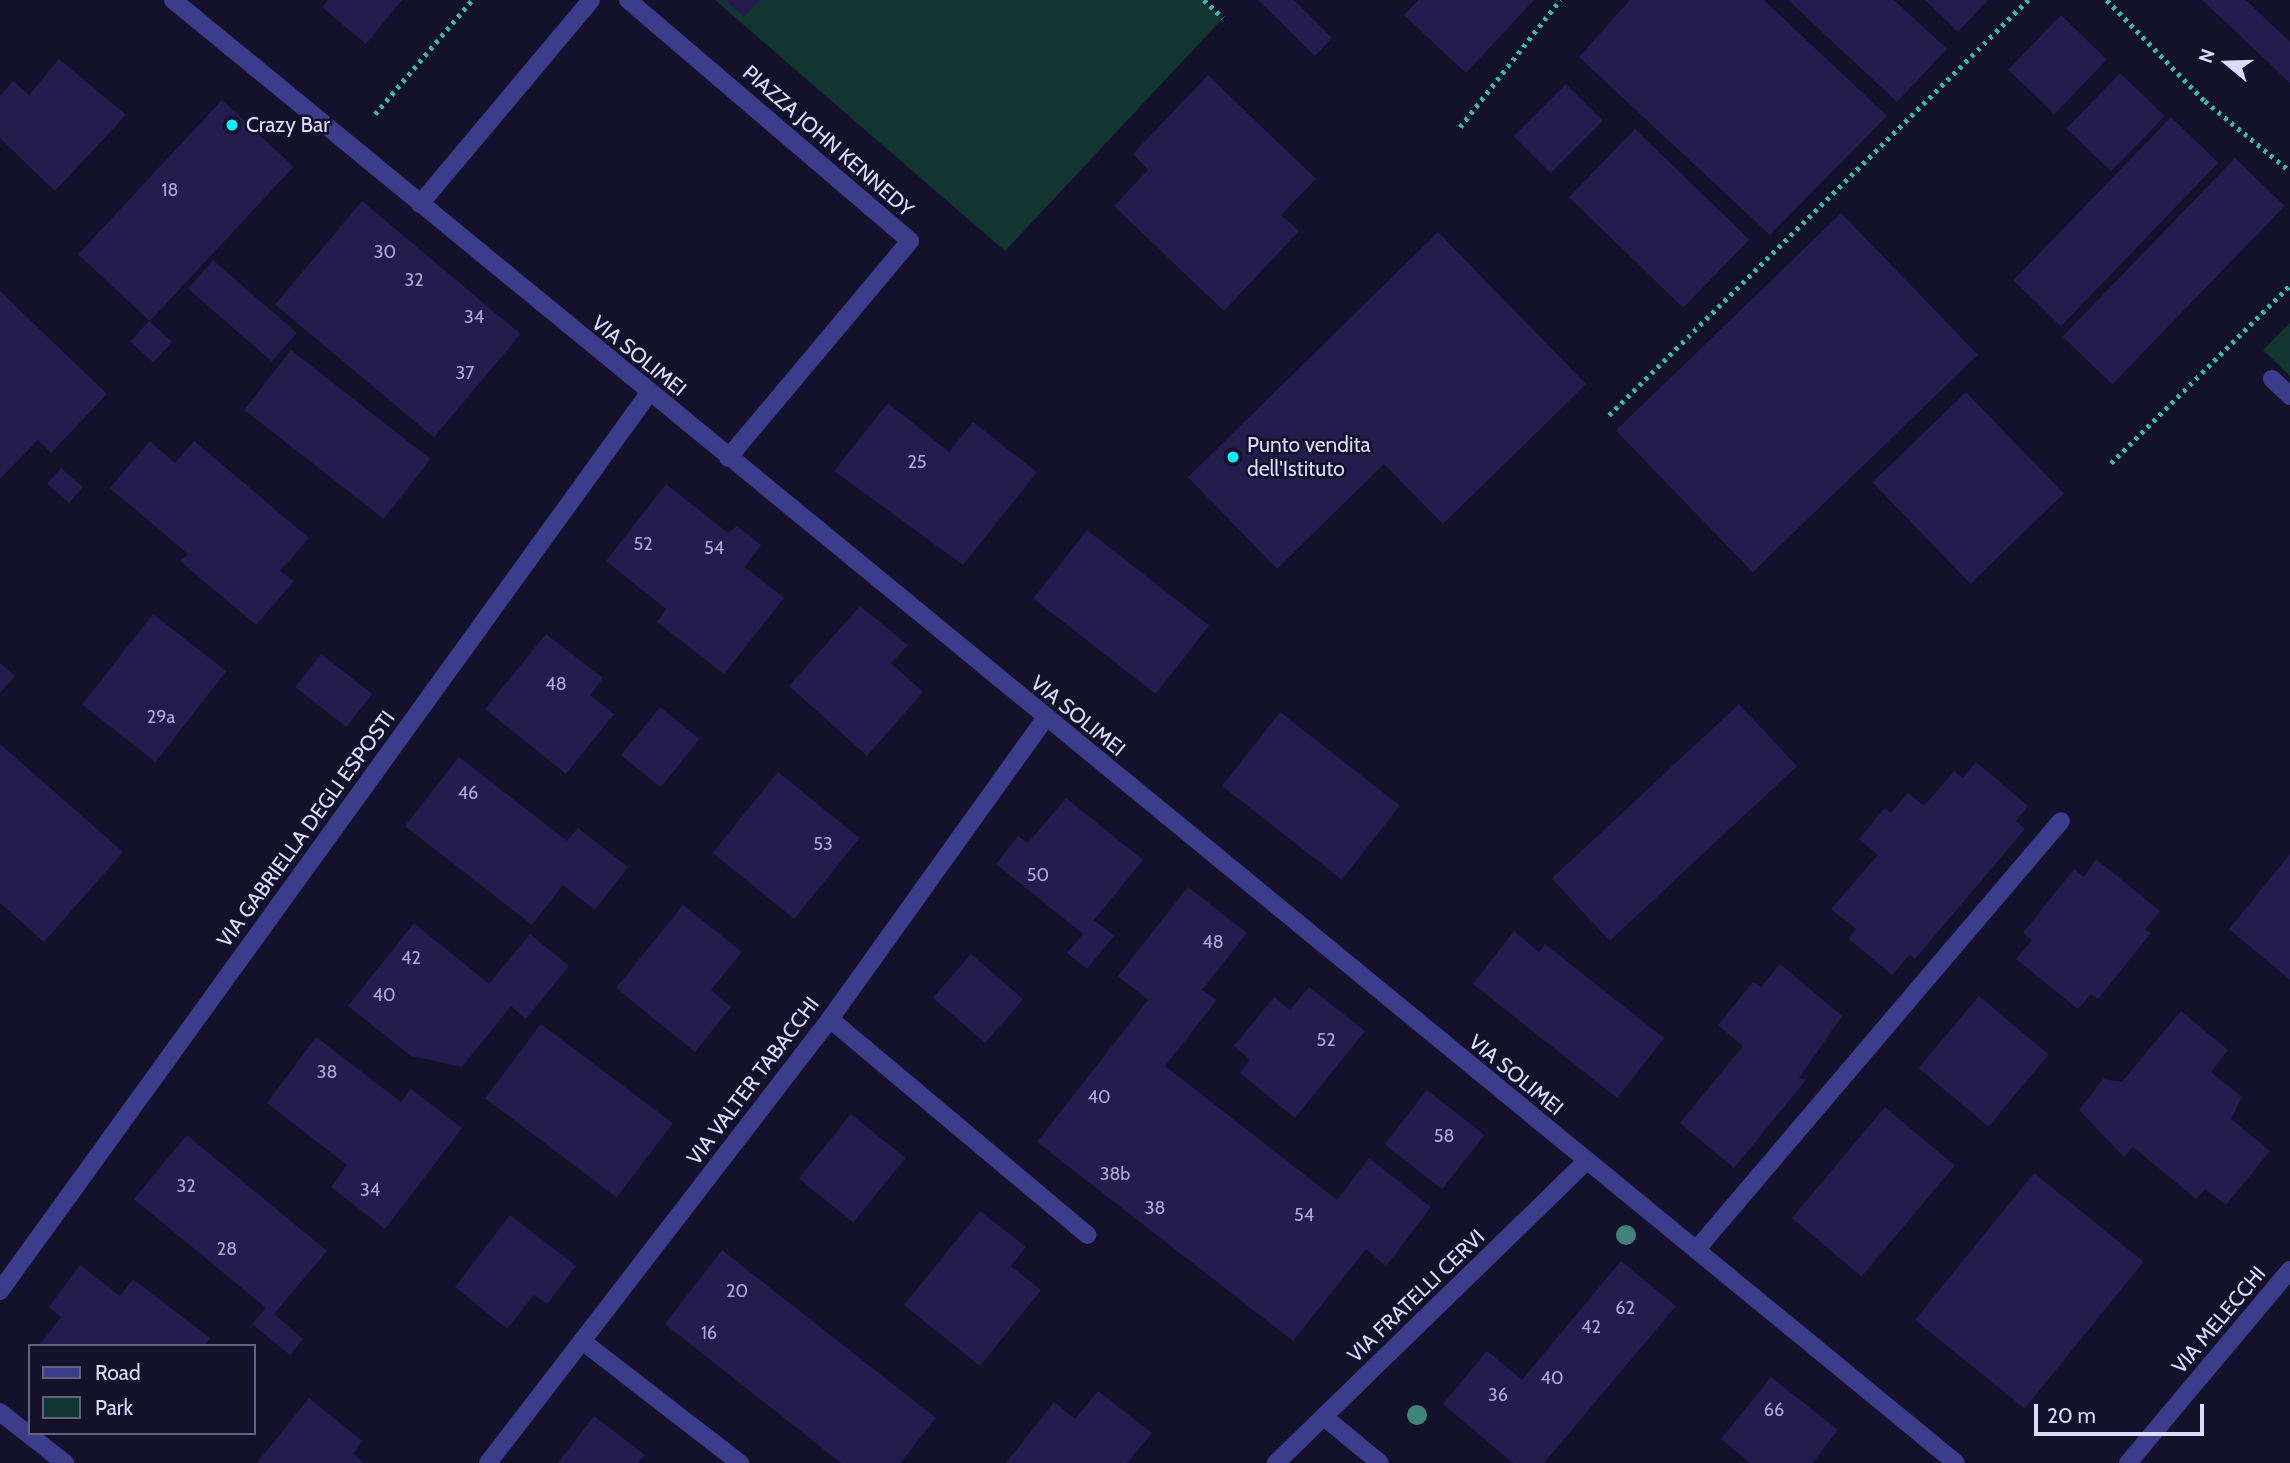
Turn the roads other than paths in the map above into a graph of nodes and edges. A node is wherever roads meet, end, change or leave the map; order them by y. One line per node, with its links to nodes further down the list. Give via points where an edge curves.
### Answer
1 (173, 0): 4 (street, VIA SOLIMEI)
2 (591, 0): 4 (street)
3 (628, 0): 8 (street, PIAZZA JOHN KENNEDY, via 910,241)
4 (420, 204): 6 (street, VIA SOLIMEI)
5 (2272, 379): 7 (street)
6 (649, 393): 8 (street, VIA SOLIMEI); 16 (street, VIA GABRIELLA DEGLI ESPOSTI)
7 (2290, 396)
8 (728, 458): 9 (street, VIA SOLIMEI)
9 (1045, 719): 11 (street, VIA VALTER TABACCHI); 12 (street, VIA SOLIMEI)
10 (2061, 821): 14 (street)
11 (830, 1019): 13 (street); 17 (street, VIA VALTER TABACCHI)
12 (1587, 1162): 14 (street, VIA SOLIMEI); 19 (street, VIA FRATELLI CERVI)
13 (1087, 1235)
14 (1696, 1250): 27 (street, VIA SOLIMEI)
15 (2290, 1270): 28 (street, VIA MELECCHI)
16 (0, 1291)
17 (582, 1341): 23 (street, VIA VALTER TABACCHI); 24 (street)
18 (0, 1412): 20 (street)
19 (1324, 1417): 25 (street, VIA FRATELLI CERVI); 26 (street)
20 (28, 1434)
21 (29, 1435): 22 (street)
22 (65, 1463)
23 (488, 1463)
24 (740, 1463)
25 (1276, 1463)
26 (1380, 1463)
27 (1956, 1463)
28 (2128, 1463)

